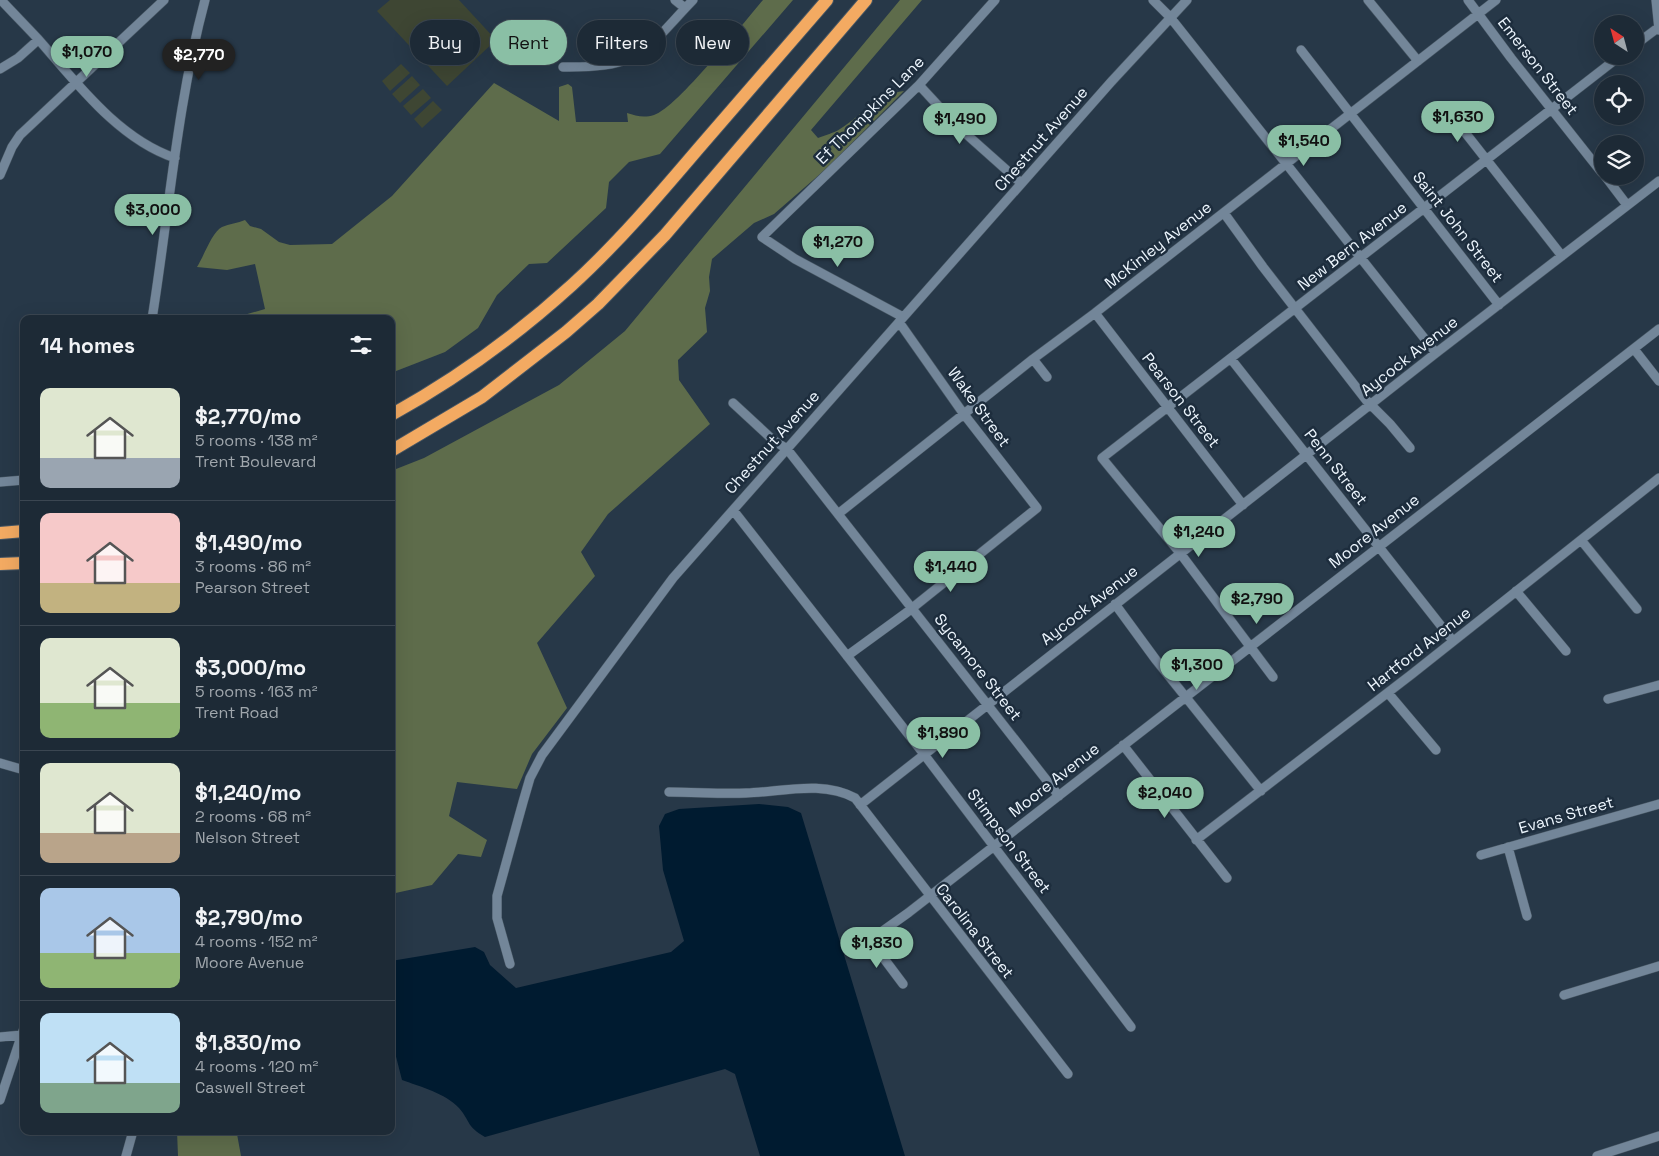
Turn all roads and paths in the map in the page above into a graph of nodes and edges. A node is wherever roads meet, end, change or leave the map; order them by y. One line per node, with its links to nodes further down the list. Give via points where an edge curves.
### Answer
1 (1, 0): 21 (street)
2 (164, 0): 27 (street)
3 (172, 0): 27 (street, via 88,80)
4 (205, 0): 32 (street, via 192,54)
5 (675, 0): 16 (street)
6 (693, 0): 16 (street)
7 (827, 0): 61 (highway, via 657,197 572,285 477,361)
8 (866, 0): 64 (highway, via 665,234 598,304 489,391)
9 (995, 0): 28 (street, Ef Thompkins Lane)
10 (1153, 0): 18 (street)
11 (1187, 0): 18 (street, Chestnut Avenue)
12 (1368, 0): 23 (street)
13 (1468, 0): 17 (street, Emerson Street)
14 (1496, 0): 17 (street, McKinley Avenue)
15 (1656, 0): 19 (street)
16 (685, 8): 25 (street, via 640,55 621,63)
17 (1478, 14): 23 (street, McKinley Avenue); 29 (street, Emerson Street)
18 (1170, 17): 35 (street); 38 (street, Chestnut Avenue)
19 (1659, 28): 20 (street)
20 (1644, 39)
21 (38, 40): 26 (street); 27 (street)
22 (1301, 50): 31 (street, Saint John Street)
23 (1418, 61): 31 (street, McKinley Avenue)
24 (1608, 65): 29 (street, New Bern Avenue)
25 (564, 67)
26 (0, 69)
27 (75, 84): 32 (street, via 138,140); 36 (street, via 20,135)
28 (919, 85): 38 (street, via 956,125); 43 (street, Ef Thompkins Lane)
29 (1551, 109): 33 (street, New Bern Avenue); 34 (street, Emerson Street)
30 (1449, 112): 33 (street)
31 (1350, 114): 35 (street, McKinley Avenue); 41 (street, Saint John Street)
32 (175, 158): 49 (street)
33 (1486, 160): 41 (street, New Bern Avenue); 44 (street)
34 (1594, 163)
35 (1287, 164): 42 (street, McKinley Avenue); 45 (street)
36 (0, 175)
37 (1659, 181): 40 (street, Aycock Avenue)
38 (1021, 183): 50 (street, Chestnut Avenue)
39 (1612, 185): 40 (street)
40 (1627, 205): 44 (street, Aycock Avenue)
41 (1424, 208): 45 (street, New Bern Avenue); 46 (street, Saint John Street)
42 (1224, 213): 47 (street); 48 (street, McKinley Avenue)
43 (762, 236): 50 (street, Wake Street, via 795,259)
44 (1562, 256): 46 (street, Aycock Avenue)
45 (1361, 259): 47 (street, New Bern Avenue); 53 (street)
46 (1499, 305): 53 (street, Aycock Avenue)
47 (1295, 309): 54 (street, New Bern Avenue); 59 (street)
48 (1095, 313): 55 (street, McKinley Avenue); 60 (street, Pearson Street)
49 (153, 315)
50 (901, 320): 62 (street, Wake Street); 65 (street, Chestnut Avenue)
51 (1659, 329): 52 (street, Moore Avenue)
52 (1634, 349): 57 (street); 76 (street, Moore Avenue)
53 (1436, 353): 59 (street, Aycock Avenue)
54 (1231, 358): 60 (street, New Bern Avenue); 66 (street, Penn Street)
55 (1032, 359): 56 (street); 62 (street, McKinley Avenue)
56 (1047, 377)
57 (1659, 381)
58 (733, 403): 65 (street, Sycamore Street)
59 (1370, 405): 63 (street); 66 (street, Aycock Avenue)
60 (1168, 409): 70 (street, Pearson Street); 77 (street, New Bern Avenue, via 1102,458)
61 (395, 413)
62 (963, 413): 72 (street, McKinley Avenue); 82 (street, Wake Street, via 1037,508)
63 (1410, 448)
64 (395, 449)
65 (787, 449): 71 (street, Chestnut Avenue); 72 (street, Sycamore Street)
66 (1306, 454): 70 (street, Aycock Avenue); 76 (street, Penn Street)
67 (1659, 478): 75 (street, Hartford Avenue)
68 (20, 480): 69 (street)
69 (0, 482)
70 (1243, 504): 77 (street, Aycock Avenue)
71 (733, 510): 87 (street, Stimpson Street); 111 (street, Chestnut Avenue, via 673,578 538,763 522,802 497,896 499,925)
72 (838, 514): 82 (street, Sycamore Street)
73 (20, 531): 74 (highway)
74 (0, 533)
75 (1582, 540): 80 (street, Hartford Avenue); 83 (street)
76 (1379, 546): 84 (street, Penn Street); 85 (street, Moore Avenue)
77 (1180, 553): 81 (street, Aycock Avenue); 85 (street)
78 (20, 563): 79 (highway)
79 (0, 564)
80 (1516, 591): 84 (street, Hartford Avenue); 86 (street)
81 (1115, 604): 91 (street); 93 (street, Aycock Avenue)
82 (912, 609): 87 (street); 93 (street, Sycamore Street)
83 (1637, 609)
84 (1453, 641): 90 (street, Hartford Avenue)
85 (1250, 647): 88 (street); 91 (street, Moore Avenue)
86 (1566, 651)
87 (847, 656): 96 (street, Stimpson Street)
88 (1273, 677)
89 (1659, 685): 92 (street)
90 (1388, 693): 95 (street); 99 (street, Hartford Avenue)
91 (1186, 696): 94 (street, Moore Avenue); 99 (street)
92 (1608, 699)
93 (987, 704): 96 (street, Aycock Avenue); 101 (street, Sycamore Street)
94 (1124, 745): 101 (street, Moore Avenue); 104 (street)
95 (1436, 750)
96 (923, 753): 102 (street, Aycock Avenue); 105 (street, Stimpson Street)
97 (0, 762): 98 (street)
98 (20, 769)
99 (1261, 791): 104 (street, Hartford Avenue)
100 (669, 792): 102 (street, via 744,793 817,788 843,792)
101 (1059, 796): 105 (street, Moore Avenue)
102 (860, 804): 109 (street, Carolina Street)
103 (1659, 804): 106 (street, Evans Street)
104 (1196, 840): 108 (street)
105 (994, 846): 109 (street, Moore Avenue); 115 (street, Stimpson Street)
106 (1508, 848): 107 (street, Evans Street); 110 (street)
107 (1481, 855)
108 (1227, 878)
109 (929, 896): 113 (street, Moore Avenue, via 870,940); 119 (street, Carolina Street)
110 (1527, 916)
111 (510, 964)
112 (1659, 966): 114 (street)
113 (903, 984)
114 (1564, 995)
115 (1131, 1027)
116 (20, 1032): 117 (street)
117 (0, 1037)
118 (20, 1040): 120 (street)
119 (1068, 1074)
120 (0, 1100)
121 (132, 1135): 123 (street)
122 (1659, 1136): 124 (street)
123 (126, 1156)
124 (1597, 1156)

